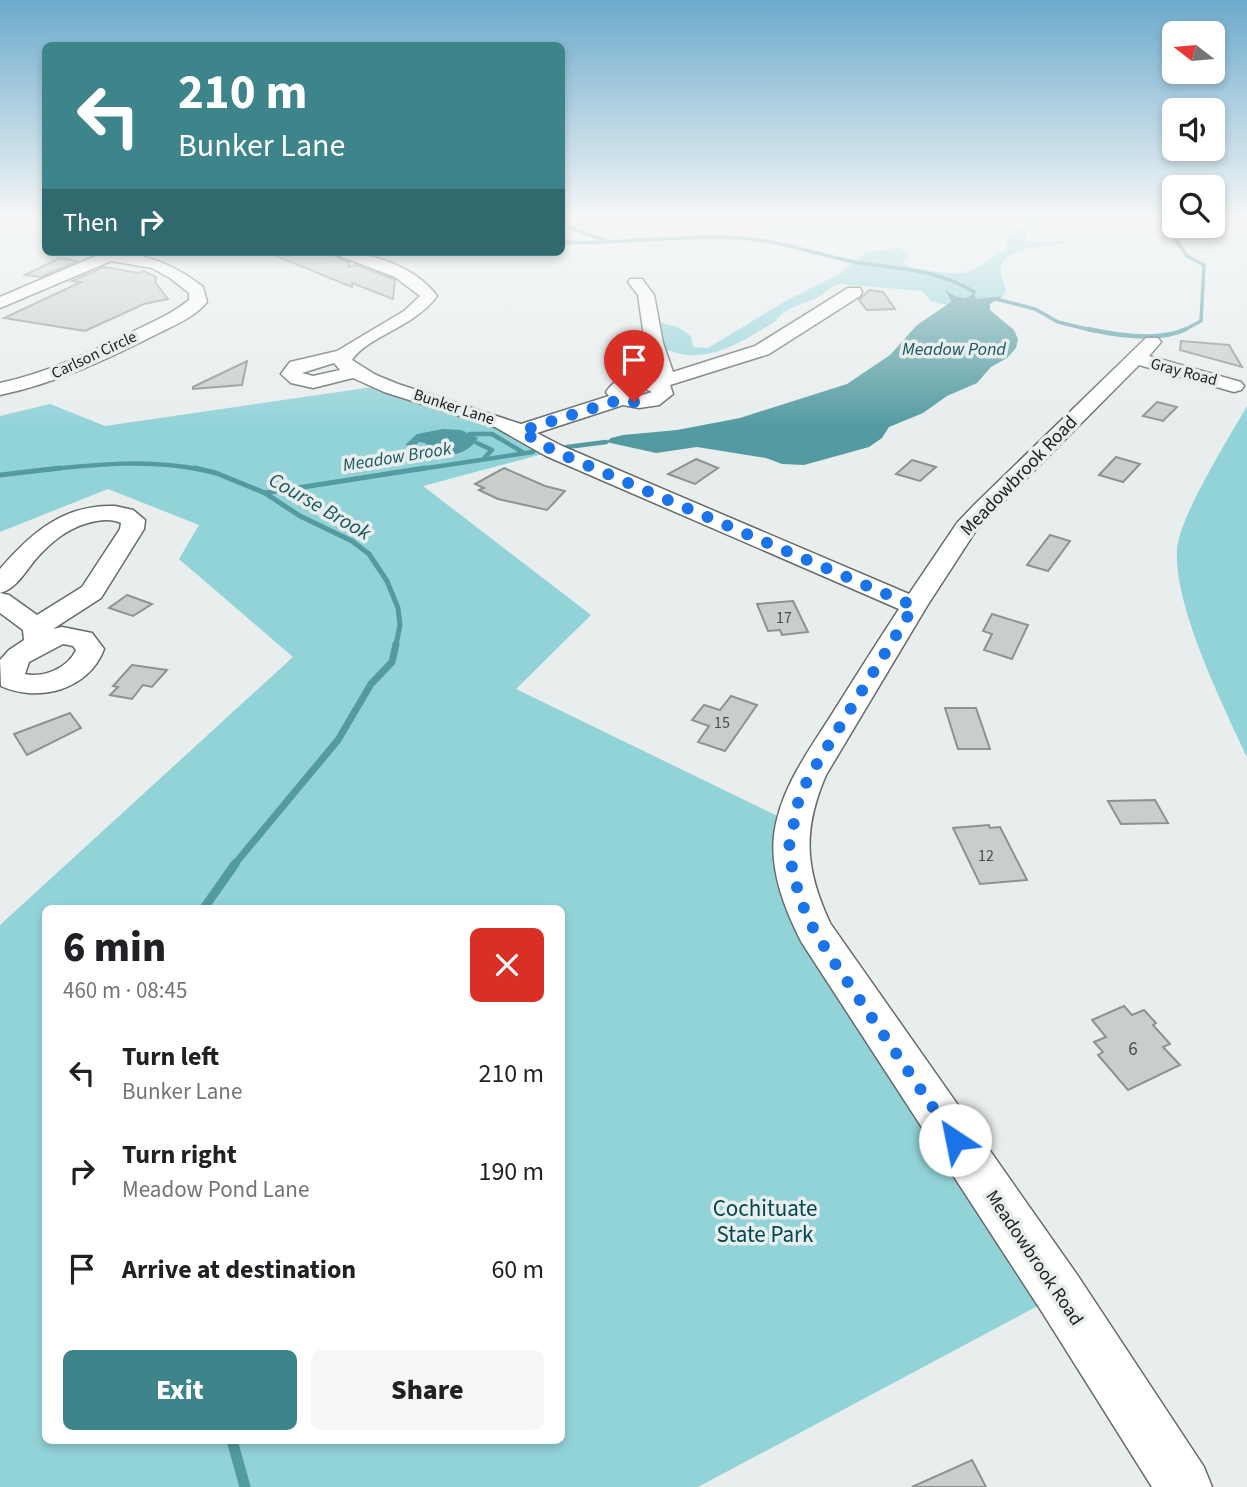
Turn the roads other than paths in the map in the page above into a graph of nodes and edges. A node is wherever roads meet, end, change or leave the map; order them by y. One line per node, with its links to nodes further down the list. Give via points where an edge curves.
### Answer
1 (34, 288): 6 (street)
2 (194, 288): 10 (street, Carlson Circle, via 198,302 181,314 61,372)
3 (423, 288): 11 (street, Bunker Lane, via 429,296 348,363)
4 (641, 288): 8 (street, via 664,371)
5 (854, 292): 8 (street, via 762,350)
6 (0, 303)
7 (1143, 350): 9 (street, Gray Road); 14 (street, Meadowbrook Road, via 983,509)
8 (658, 382): 11 (street, via 620,386 616,392 622,399)
9 (1234, 386)
10 (0, 389)
11 (521, 431): 14 (street, Bunker Lane, via 554,451)
12 (0, 585): 15 (street, via 54,529 92,515 124,514 133,520 132,529 92,592)
13 (0, 601): 15 (street)
14 (914, 606): 17 (street, Meadowbrook Road, via 799,798 789,847 802,904 836,965 1060,1294)
15 (38, 633): 16 (street, via 9,658); 16 (street, via 73,636 87,643 89,656 76,671 52,681 27,684)
16 (5, 680)
17 (1184, 1487)

